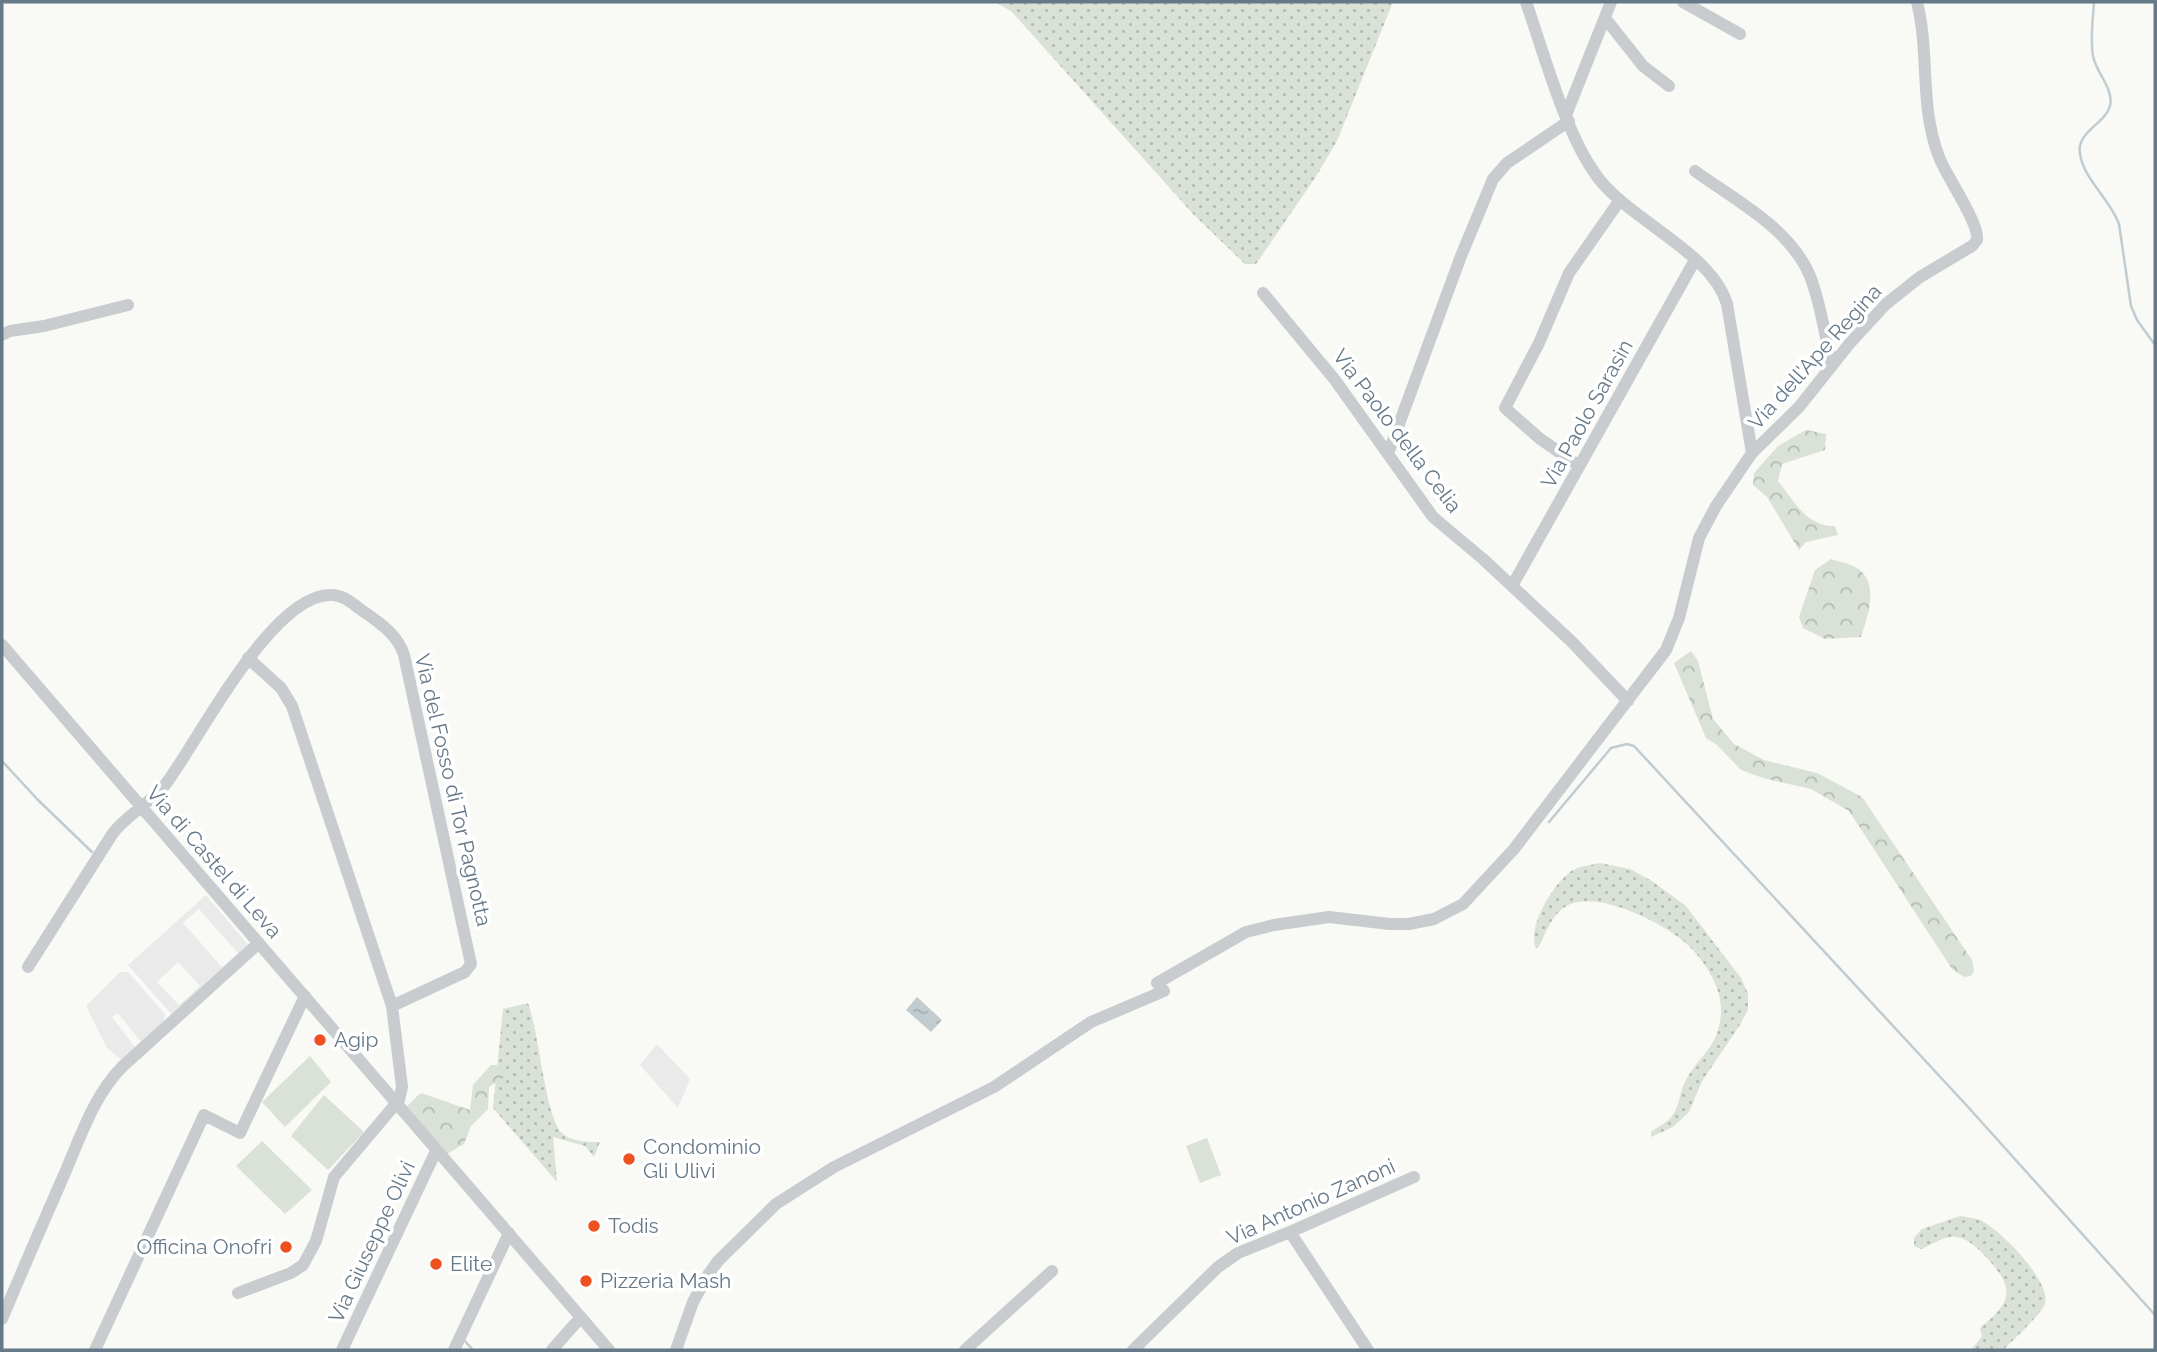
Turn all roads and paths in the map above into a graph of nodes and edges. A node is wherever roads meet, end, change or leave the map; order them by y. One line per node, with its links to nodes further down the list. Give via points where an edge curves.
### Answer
1 (1526, 2): 8 (street)
2 (1611, 2): 5 (street)
3 (1683, 2): 6 (street)
4 (1917, 2): 15 (street, Via dell'Ape Regina, via 1928,122 1941,162 1978,238 1886,304)
5 (1605, 18): 7 (street, via 1640,63); 8 (street)
6 (1740, 34)
7 (1669, 86)
8 (1568, 118): 10 (street, via 1593,171); 17 (street, via 1507,163 1493,179)
9 (1695, 172): 15 (street, via 1768,223 1796,252 1816,296)
10 (1620, 200): 11 (street); 18 (street, via 1573,266 1505,408)
11 (1695, 260): 16 (street, via 1717,282 1727,304); 18 (street, Via Paolo Sarasin)
12 (1263, 293): 17 (street, Via Paolo della Celia, via 1335,380)
13 (128, 305): 14 (street)
14 (2, 335)
15 (1832, 366): 16 (street, Via dell'Ape Regina)
16 (1752, 453): 22 (street, Via dell'Ape Regina, via 1699,538 1669,643)
17 (1388, 454): 19 (street, Via Paolo della Celia, via 1433,517)
18 (1579, 466): 19 (street, Via Paolo Sarasin)
19 (1512, 586): 22 (street, Via Paolo della Celia)
20 (2, 645): 23 (street, Via di Castel di Leva)
21 (248, 658): 23 (street, Via del Fosso di Tor Pagnotta, via 168,780); 27 (street, via 281,688 292,706); 27 (street, Via del Fosso di Tor Pagnotta, via 291,614 329,595 349,601 377,621 402,648 471,964 465,972)
22 (1629, 701): 42 (street, Via dell'Ape Regina, via 1514,849 1463,904 1423,922 1390,924 1329,916 1246,932 1157,983 1164,991 1091,1022 994,1087 834,1167 776,1204 708,1275)
23 (141, 808): 24 (street, Via di Castel di Leva); 25 (street, Via del Fosso di Tor Pagnotta, via 113,833)
24 (259, 943): 26 (street, Via di Castel di Leva); 36 (street, via 109,1082)
25 (28, 967)
26 (304, 996): 28 (street, Via di Castel di Leva); 37 (street, via 240,1133 204,1115)
27 (392, 1006): 28 (street, via 402,1087)
28 (397, 1104): 29 (street, Via di Castel di Leva); 34 (street, via 334,1177 316,1241 303,1265)
29 (436, 1151): 32 (street, Via di Castel di Leva); 38 (street, Via Giuseppe Olivi)
30 (1414, 1177): 31 (street, Via Antonio Zanoni)
31 (1290, 1232): 44 (street, Via Antonio Zanoni, via 1228,1259); 45 (street)
32 (509, 1233): 35 (street, Via di Castel di Leva); 39 (street)
33 (1052, 1270): 43 (street)
34 (238, 1293)
35 (581, 1317): 40 (street); 41 (street, Via di Castel di Leva)
36 (2, 1319)
37 (95, 1350)
38 (342, 1350)
39 (454, 1350)
40 (552, 1350)
41 (609, 1350)
42 (676, 1350)
43 (965, 1350)
44 (1133, 1350)
45 (1368, 1350)

